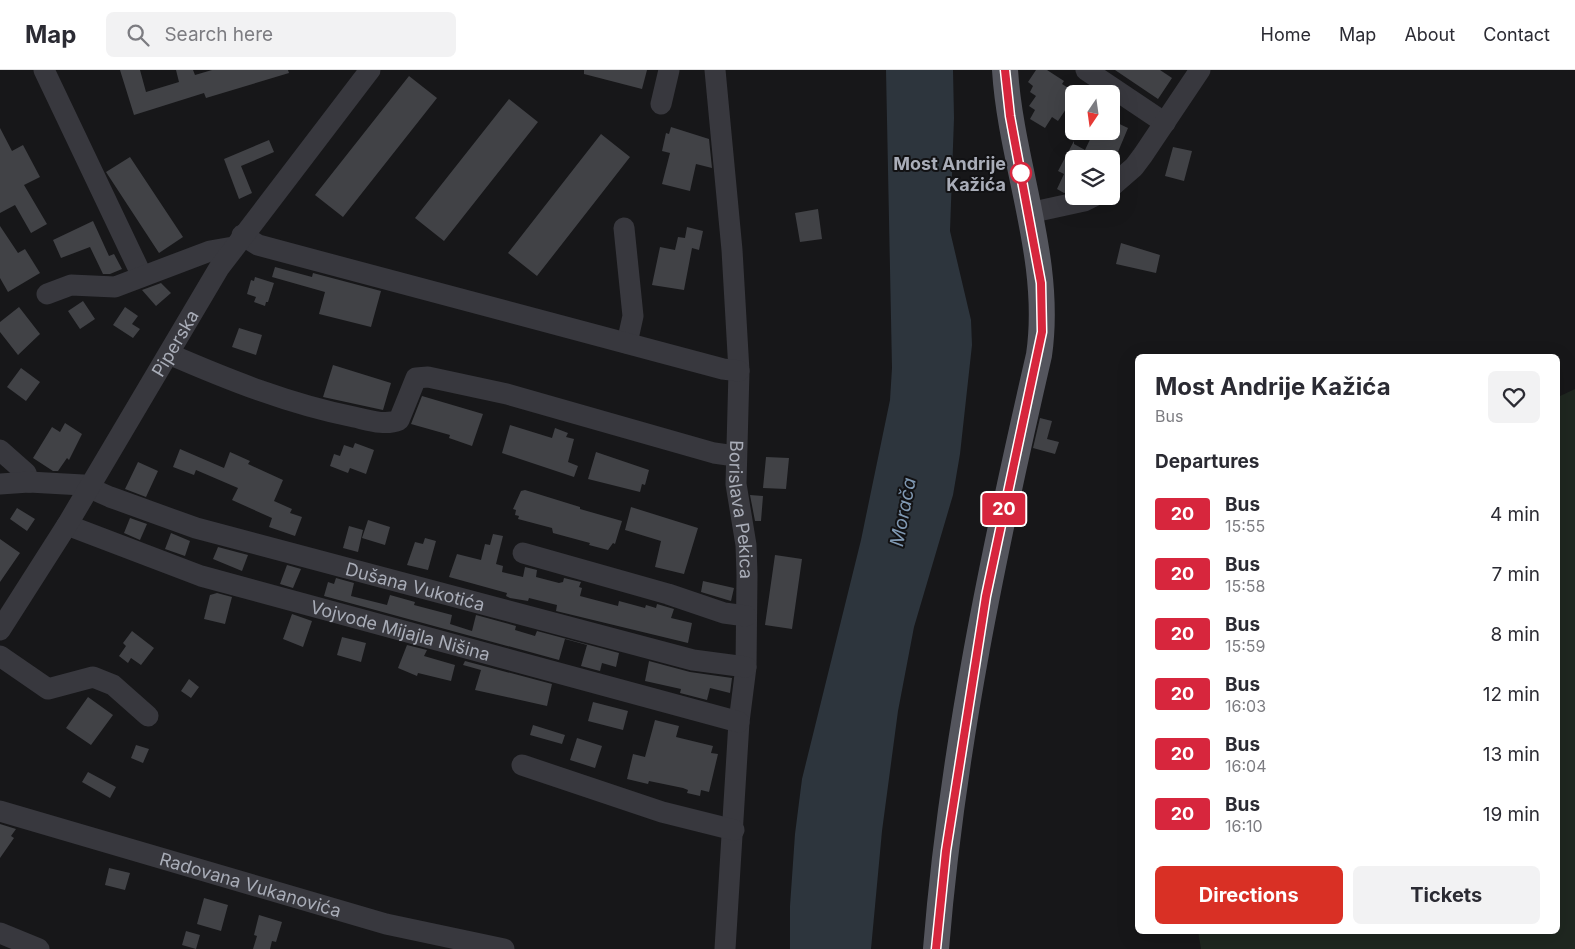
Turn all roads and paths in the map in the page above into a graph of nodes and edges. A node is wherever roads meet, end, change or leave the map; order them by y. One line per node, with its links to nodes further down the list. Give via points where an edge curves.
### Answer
1 (44, 70): 15 (street)
2 (370, 70): 14 (street, Piperska)
3 (669, 70): 8 (street)
4 (715, 70): 19 (street, Borislava Pekica, via 732,250)
5 (1005, 70): 12 (main road, via 1012,128)
6 (1086, 70): 9 (street)
7 (1200, 70): 9 (street)
8 (661, 104)
9 (1165, 123): 10 (street, via 1134,167)
10 (1120, 179)
11 (1069, 205): 12 (street)
12 (1029, 213): 40 (main road, via 1042,292 1041,340 986,596 946,851)
13 (624, 228): 17 (street, via 633,316)
14 (237, 241): 15 (street); 17 (street); 18 (street, Piperska)
15 (142, 276): 16 (street, via 115,287 71,285)
16 (47, 294)
17 (627, 343): 19 (street)
18 (169, 354): 21 (street, via 277,397 319,410 384,423 399,420 416,378 428,377 507,394); 24 (street, Piperska)
19 (738, 371): 21 (street, Borislava Pekica)
20 (0, 450): 22 (street, via 26,473)
21 (735, 456): 27 (street, Borislava Pekica, via 746,545)
22 (29, 482): 23 (street, Dušana Vukotića); 24 (street, Dušana Vukotića)
23 (0, 484)
24 (89, 488): 25 (street, Piperska); 30 (street, Dušana Vukotića, via 206,530 693,660)
25 (67, 525): 28 (street, Piperska); 32 (street, Vojvode Mijajla Nišina, via 211,578)
26 (523, 553): 27 (street, via 724,613)
27 (746, 616): 30 (street, Borislava Pekica)
28 (0, 630)
29 (0, 656): 31 (street, via 48,689 93,677 113,685)
30 (746, 667): 32 (street, Borislava Pekica)
31 (148, 716)
32 (739, 722): 35 (street, Borislava Pekica)
33 (522, 765): 35 (street, via 662,812)
34 (0, 811): 38 (street, Radovana Vukanovića, via 386,924)
35 (734, 830): 39 (street, Borislava Pekica)
36 (0, 933): 37 (street)
37 (39, 949)
38 (504, 949)
39 (725, 949)
40 (936, 949)

